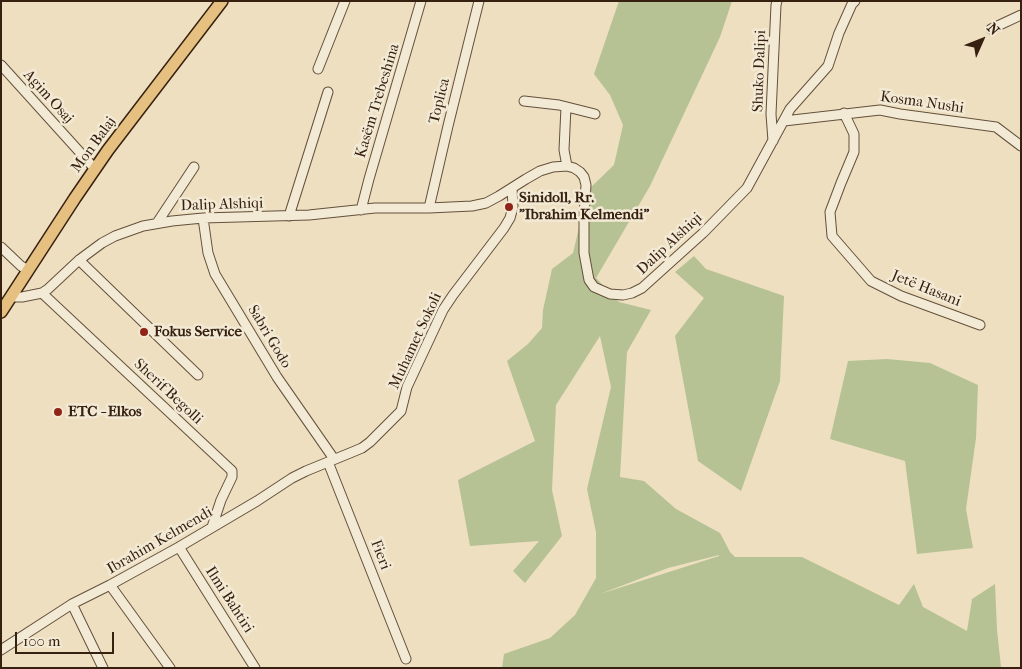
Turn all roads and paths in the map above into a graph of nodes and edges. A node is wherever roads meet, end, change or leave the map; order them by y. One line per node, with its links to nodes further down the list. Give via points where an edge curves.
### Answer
1 (222, 1): 21 (main road, Mon Balaj)
2 (345, 1): 10 (street)
3 (421, 1): 24 (street, Kasëm Trebeshina)
4 (479, 1): 23 (street, Toplica)
5 (777, 1): 17 (street, Shuko Dalipi)
6 (854, 2): 16 (street, Dalip Alshiqi, via 828,66 790,109)
7 (1021, 15): 8 (street)
8 (991, 29)
9 (1, 65): 21 (street, Agim Osaj)
10 (318, 69)
11 (328, 92): 25 (street)
12 (524, 101): 13 (street)
13 (566, 107): 15 (street); 19 (street, via 564,150)
14 (844, 113): 16 (street, Kosma Nushi); 18 (street, Kosma Nushi, via 880,110 996,128); 34 (street, Jetë Hasani, via 854,134 854,152 830,212 832,236 871,281 901,296)
15 (595, 114)
16 (784, 121): 17 (street, Dalip Alshiqi)
17 (773, 141): 19 (street, Dalip Alshiqi, via 748,188 642,288 622,295 601,291 589,280 584,253 586,185 580,172)
18 (1021, 146)
19 (567, 166): 22 (street, Dalip Alshiqi, via 540,171)
20 (194, 167): 27 (street, Dalip Alshiqi)
21 (95, 169): 30 (main road, Mon Balaj)
22 (512, 188): 23 (street, Dalip Alshiqi, via 472,206); 36 (street, Muhamet Sokoli, via 510,218 443,310 405,393 401,411 370,442)
23 (429, 208): 24 (street, Dalip Alshiqi)
24 (361, 210): 25 (street, Dalip Alshiqi)
25 (289, 216): 26 (street, Dalip Alshiqi)
26 (203, 218): 27 (street, Dalip Alshiqi); 36 (street, Sabri Godo, via 215,274)
27 (157, 223): 29 (street, Dalip Alshiqi, via 115,236)
28 (1, 247): 30 (street)
29 (79, 260): 31 (street, Dalip Alshiqi); 35 (street)
30 (28, 270): 32 (main road, Mon Balaj)
31 (42, 293): 32 (street); 37 (street, Sherif Begolli, via 230,469 232,477)
32 (11, 297): 33 (main road, Mon Balaj)
33 (1, 312)
34 (980, 325)
35 (198, 375)
36 (331, 460): 37 (street, Ibrahim Kelmendi, via 292,478); 42 (street, Fieri)
37 (212, 527): 38 (street, Ibrahim Kelmendi)
38 (179, 548): 39 (street, Ibrahim Kelmendi); 45 (street, Ilmi Bahtiri)
39 (110, 585): 40 (street, Ibrahim Kelmendi); 44 (street)
40 (72, 604): 41 (street, Ibrahim Kelmendi); 43 (street)
41 (1, 650)
42 (406, 659)
43 (103, 668)
44 (170, 668)
45 (255, 668)

